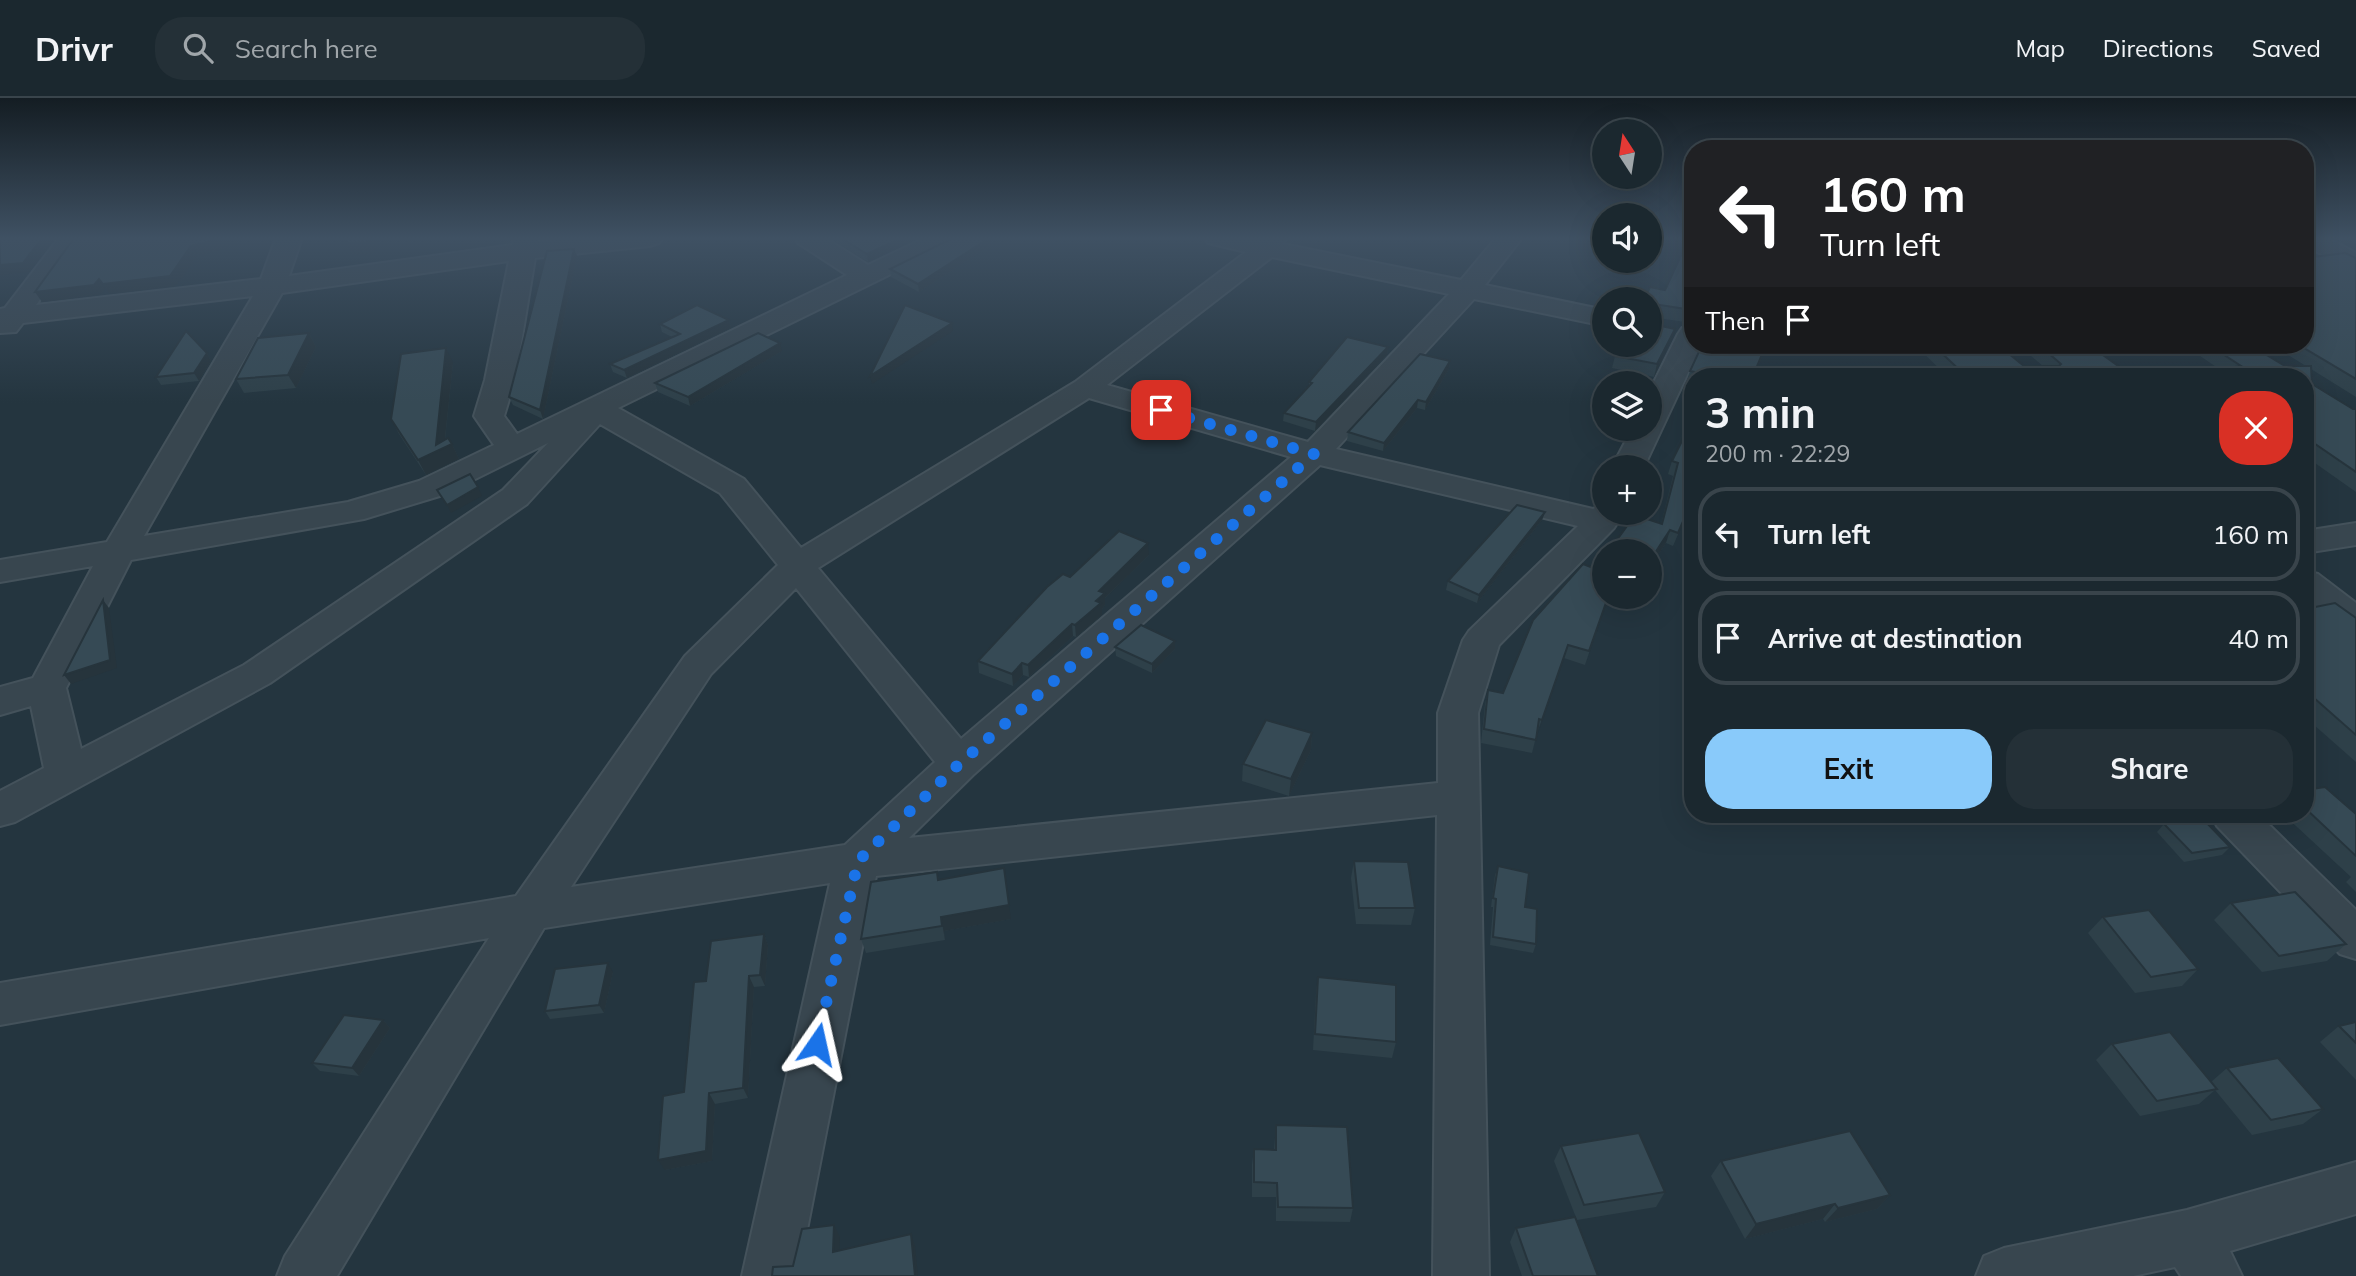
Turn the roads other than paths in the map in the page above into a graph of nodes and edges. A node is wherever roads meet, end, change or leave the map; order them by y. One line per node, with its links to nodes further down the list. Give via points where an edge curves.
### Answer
1 (28, 293): 10 (street)
2 (220, 293): 10 (street)
3 (268, 293): 21 (street)
4 (516, 293): 15 (street, via 489,416)
5 (835, 293): 14 (street)
6 (1207, 293): 12 (street)
7 (1465, 293): 16 (street)
8 (1471, 293): 9 (street)
9 (1592, 316)
10 (5, 322)
11 (1683, 333): 13 (street)
12 (1085, 388): 16 (street); 22 (street)
13 (1662, 389)
14 (597, 409): 15 (street); 22 (street, via 732,486); 29 (street, via 515,497 257,674)
15 (512, 449): 21 (street, via 431,488 352,512)
16 (1314, 454): 17 (street); 28 (street)
17 (1592, 514)
18 (1596, 525): 30 (street, via 1482,640 1458,713)
19 (2356, 534): 20 (street)
20 (2314, 541)
21 (119, 550): 23 (street); 26 (street)
22 (797, 566): 28 (street); 34 (street, via 698,665)
23 (0, 571)
24 (2314, 589): 25 (street)
25 (2356, 622)
26 (47, 688): 27 (street); 29 (street)
27 (0, 701)
28 (959, 764): 33 (street)
29 (66, 773): 31 (street)
30 (1459, 797): 33 (street); 41 (street)
31 (0, 810)
32 (2241, 823): 35 (street)
33 (858, 861): 34 (street); 40 (street)
34 (530, 912): 36 (street); 39 (street)
35 (2356, 940)
36 (0, 1004)
37 (2356, 1188): 38 (street)
38 (2201, 1256): 42 (street)
39 (305, 1276)
40 (770, 1276)
41 (1461, 1276)
42 (2004, 1276)

